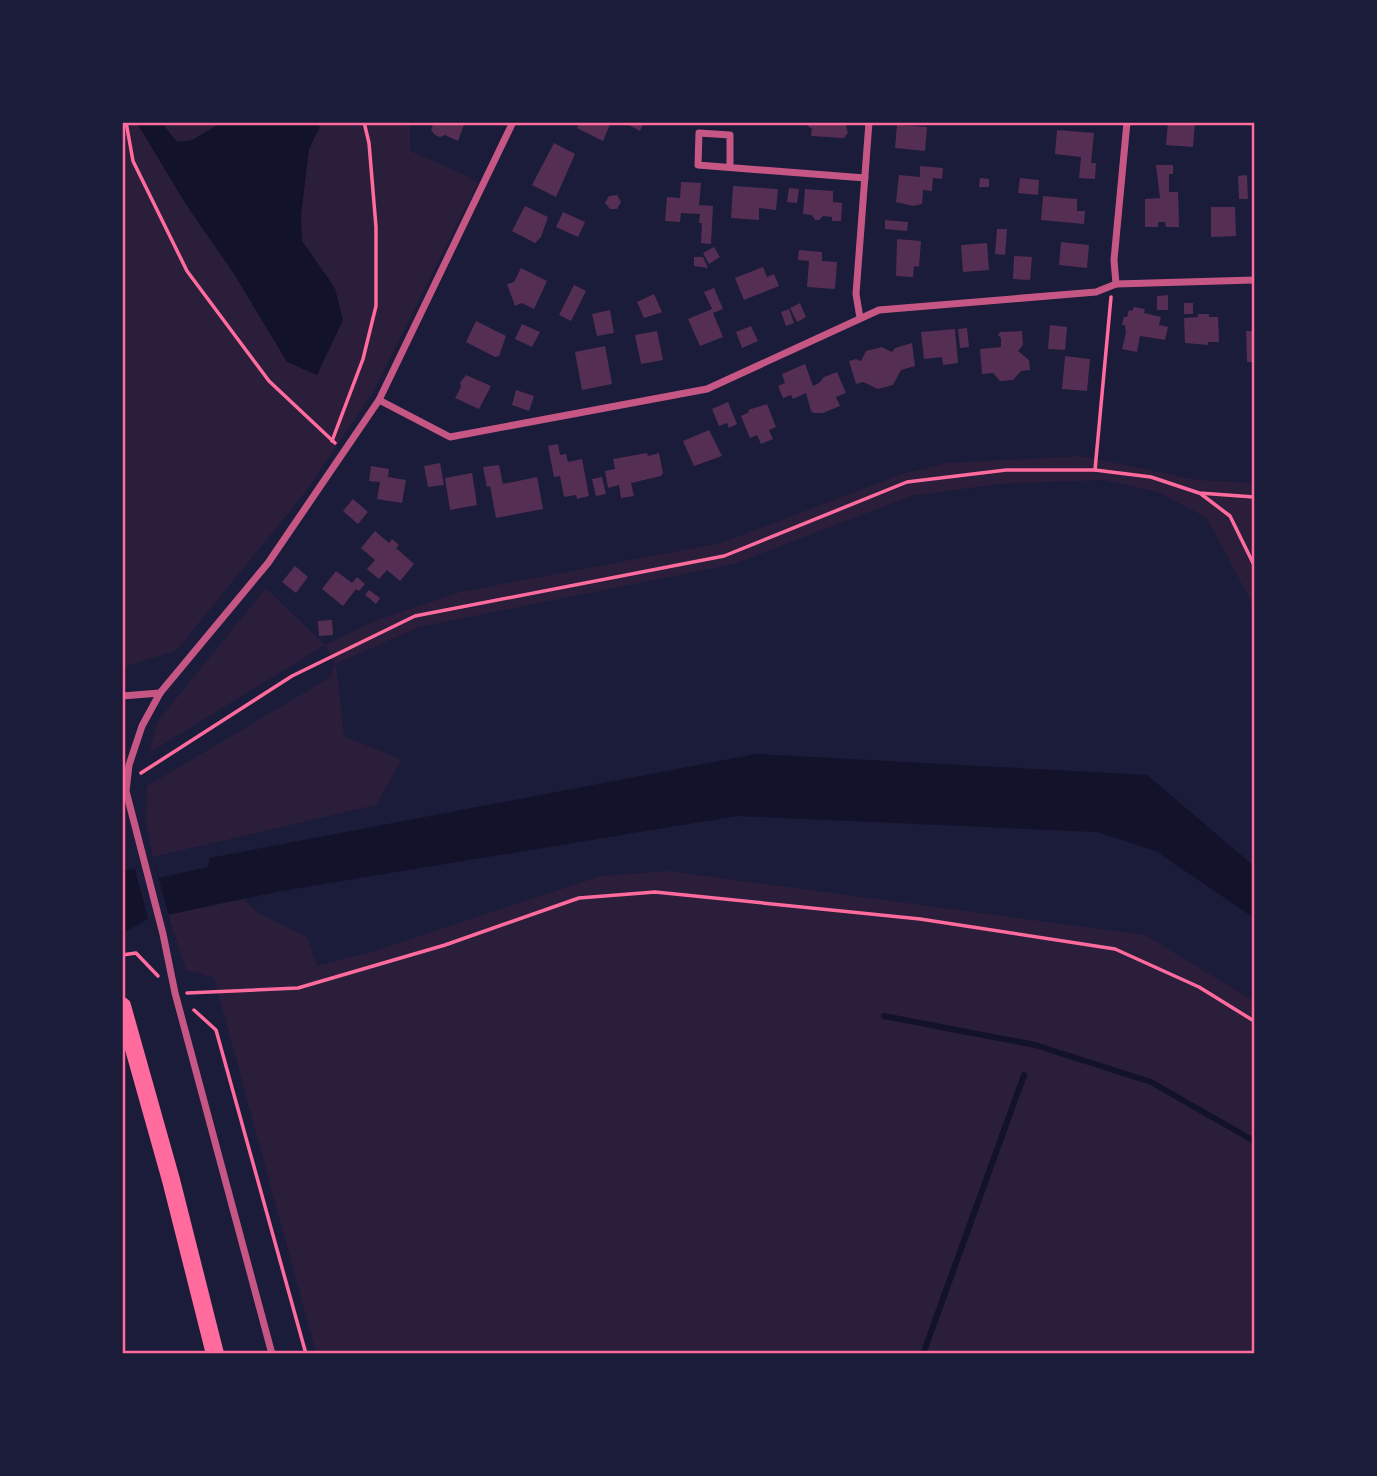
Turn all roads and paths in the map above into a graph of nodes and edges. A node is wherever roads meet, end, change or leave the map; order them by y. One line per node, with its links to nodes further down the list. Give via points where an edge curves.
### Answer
1 (126, 122): 12 (path, via 133,161 187,271 269,381)
2 (364, 122): 12 (path, via 376,227 376,306 363,359)
3 (513, 122): 11 (street)
4 (869, 122): 7 (street)
5 (1127, 122): 9 (street, via 1114,260)
6 (730, 167): 6 (street, via 698,164 699,133 730,135); 7 (street)
7 (865, 178): 10 (street, via 856,294)
8 (1255, 280): 9 (street)
9 (1116, 284): 10 (street, via 1096,292 879,310); 14 (path)
10 (860, 318): 11 (street, via 707,389 450,437)
11 (379, 400): 13 (street)
12 (331, 441): 13 (path)
13 (346, 450): 18 (street, via 268,563)
14 (1095, 470): 15 (path, via 1151,477); 21 (path, via 1006,470 907,482 724,556 415,616 292,676 141,774)
15 (1199, 493): 16 (path); 17 (path, via 1230,516)
16 (1255, 497)
17 (1255, 565)
18 (160, 693): 19 (street); 20 (street)
19 (122, 696)
20 (126, 766): 21 (street)
21 (126, 791): 23 (street)
22 (122, 955): 23 (path, via 136,953)
23 (174, 993): 25 (path, via 298,988 446,946 579,898 655,892 920,919 1115,949 1199,987); 27 (street); 28 (path, via 216,1030)
24 (122, 1006): 26 (highway)
25 (1255, 1021)
26 (215, 1353)
27 (272, 1353)
28 (306, 1353)

